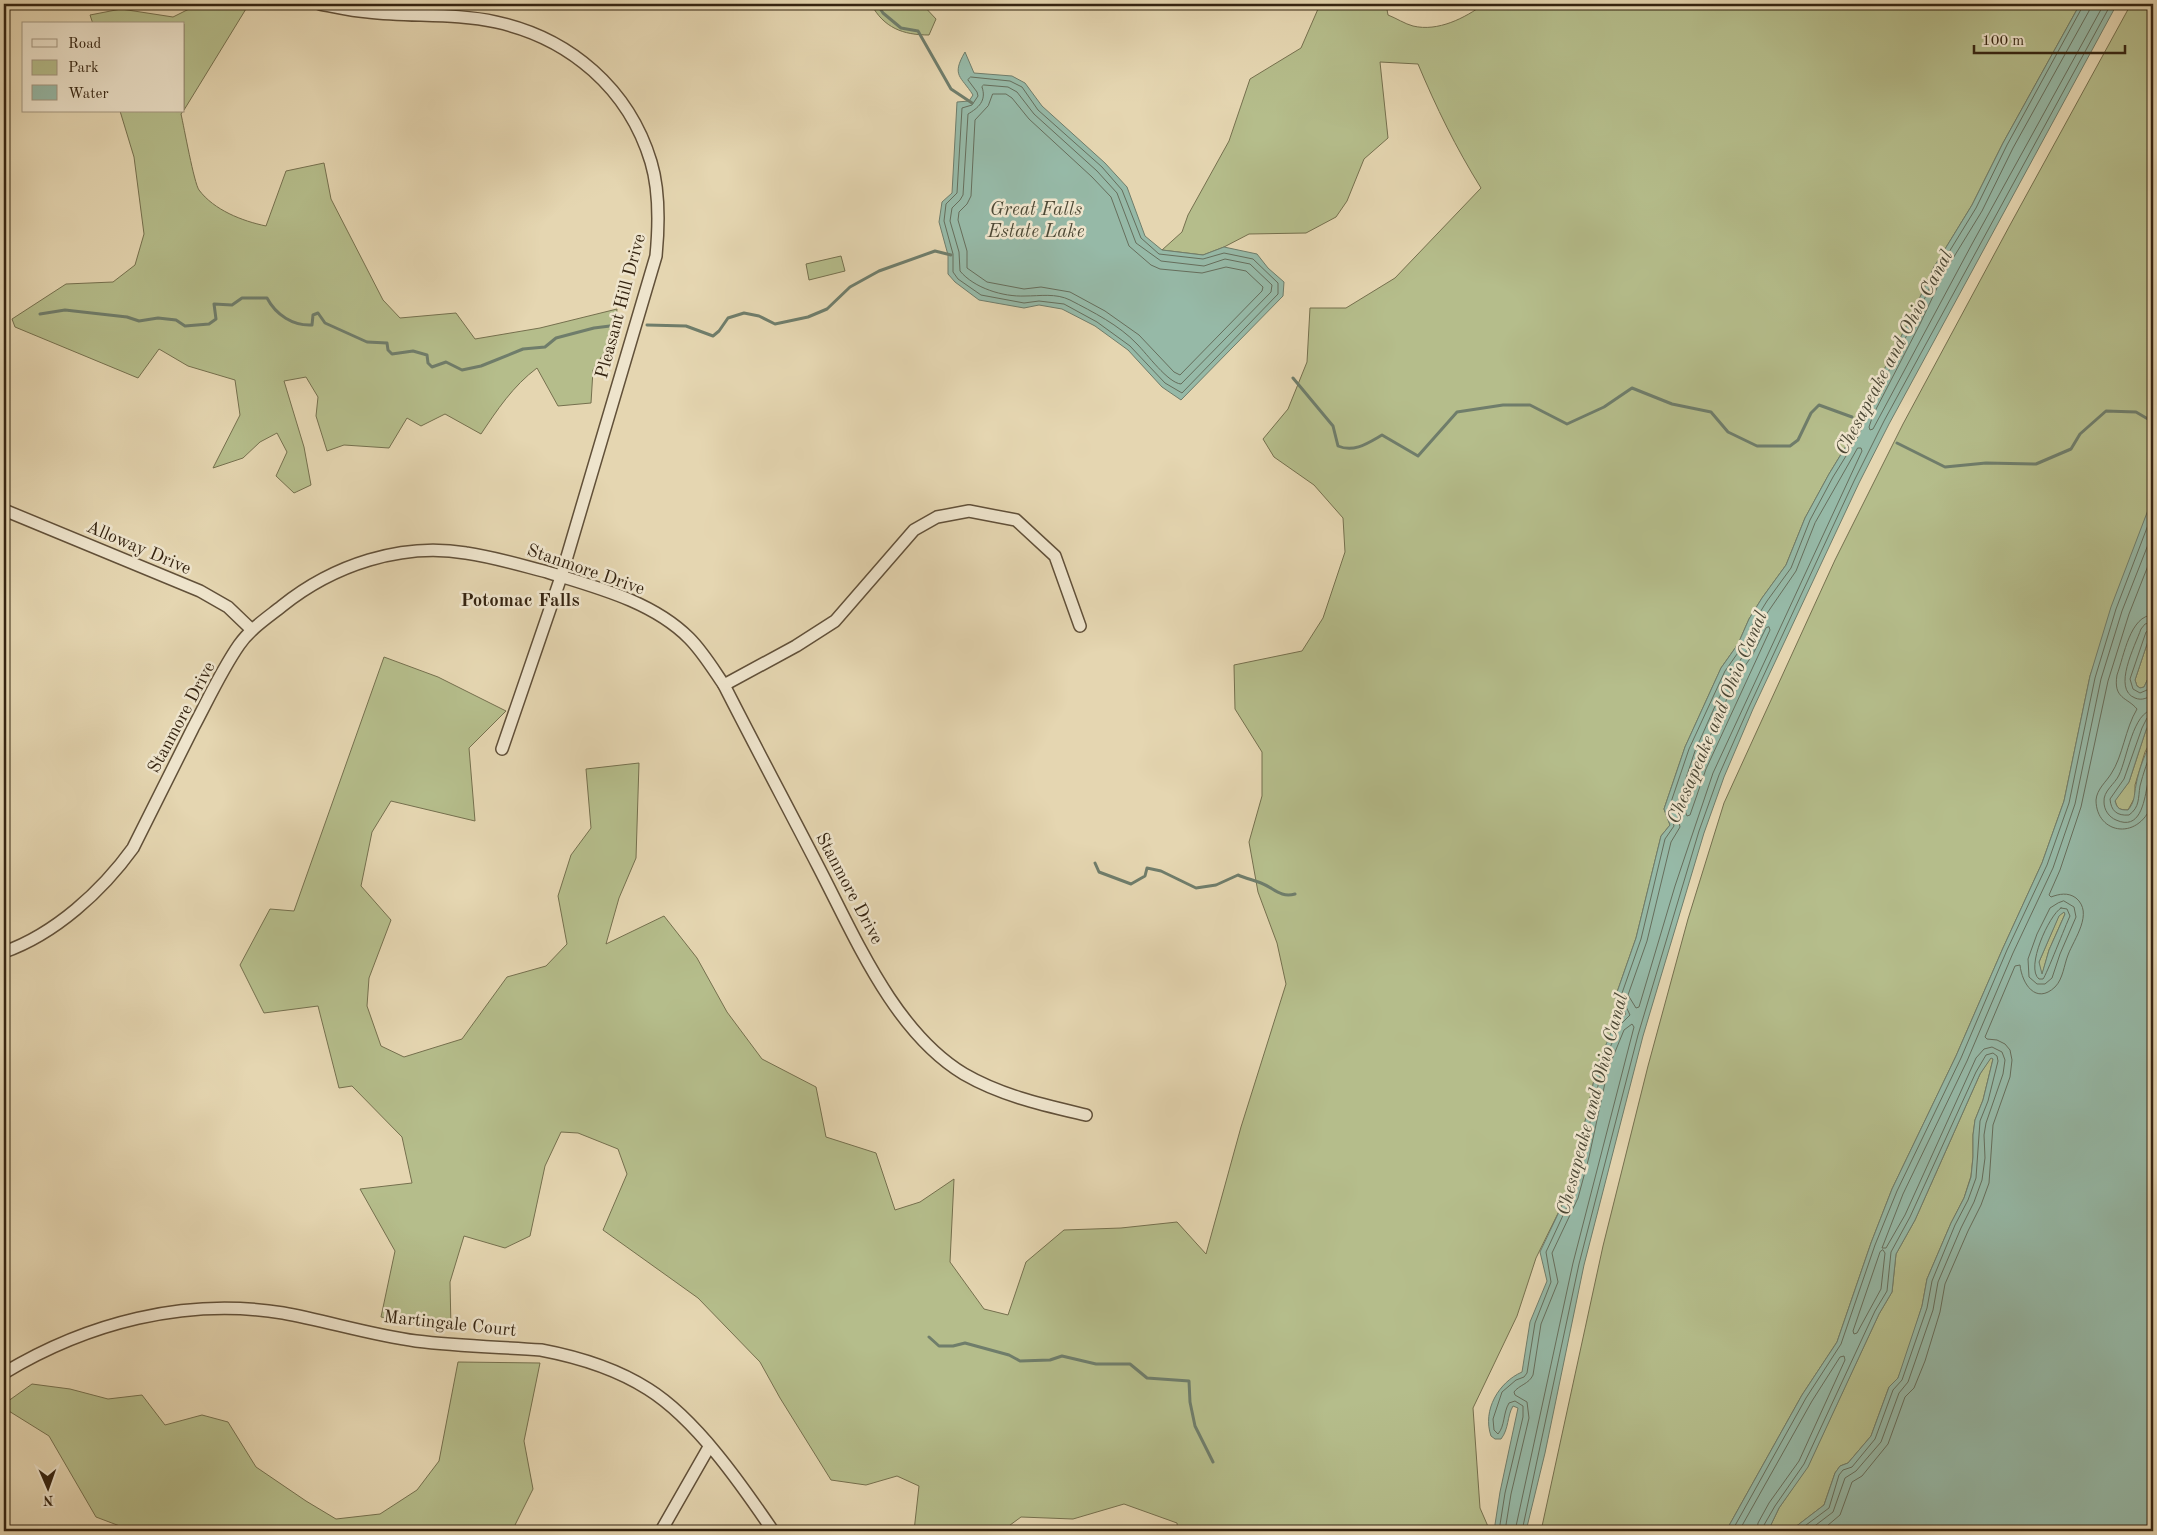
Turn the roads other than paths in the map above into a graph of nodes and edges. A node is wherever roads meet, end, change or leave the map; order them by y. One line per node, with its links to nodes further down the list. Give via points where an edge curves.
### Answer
1 (320, 4): 3 (street, Pleasant Hill Drive, via 368,12 465,17 538,34 571,52 604,81 640,134 658,195 656,256)
2 (4, 510): 5 (street, Alloway Drive, via 200,591 228,607)
3 (561, 577): 5 (street, Stanmore Drive, via 465,552 427,550 389,555 347,567 306,587); 6 (street, Stanmore Drive, via 631,600 666,619 702,652); 7 (street, Pleasant Hill Drive)
4 (1080, 626): 6 (street, via 1055,556 1016,520 969,511 937,516 914,530 834,621)
5 (252, 630): 8 (street, Stanmore Drive, via 216,684 133,848 118,869 98,890 52,927)
6 (724, 685): 9 (street, Stanmore Drive, via 870,964 892,1003 917,1035 964,1074 1013,1097)
7 (502, 748)
8 (4, 952)
9 (1086, 1115)
10 (4, 1373): 11 (street, Martingale Court, via 35,1354 114,1323 151,1315 205,1310 281,1313 415,1340 541,1350 572,1356 609,1369 648,1389 680,1413)
11 (710, 1447): 12 (street); 13 (street, Martingale Court)
12 (661, 1531)
13 (772, 1531)

